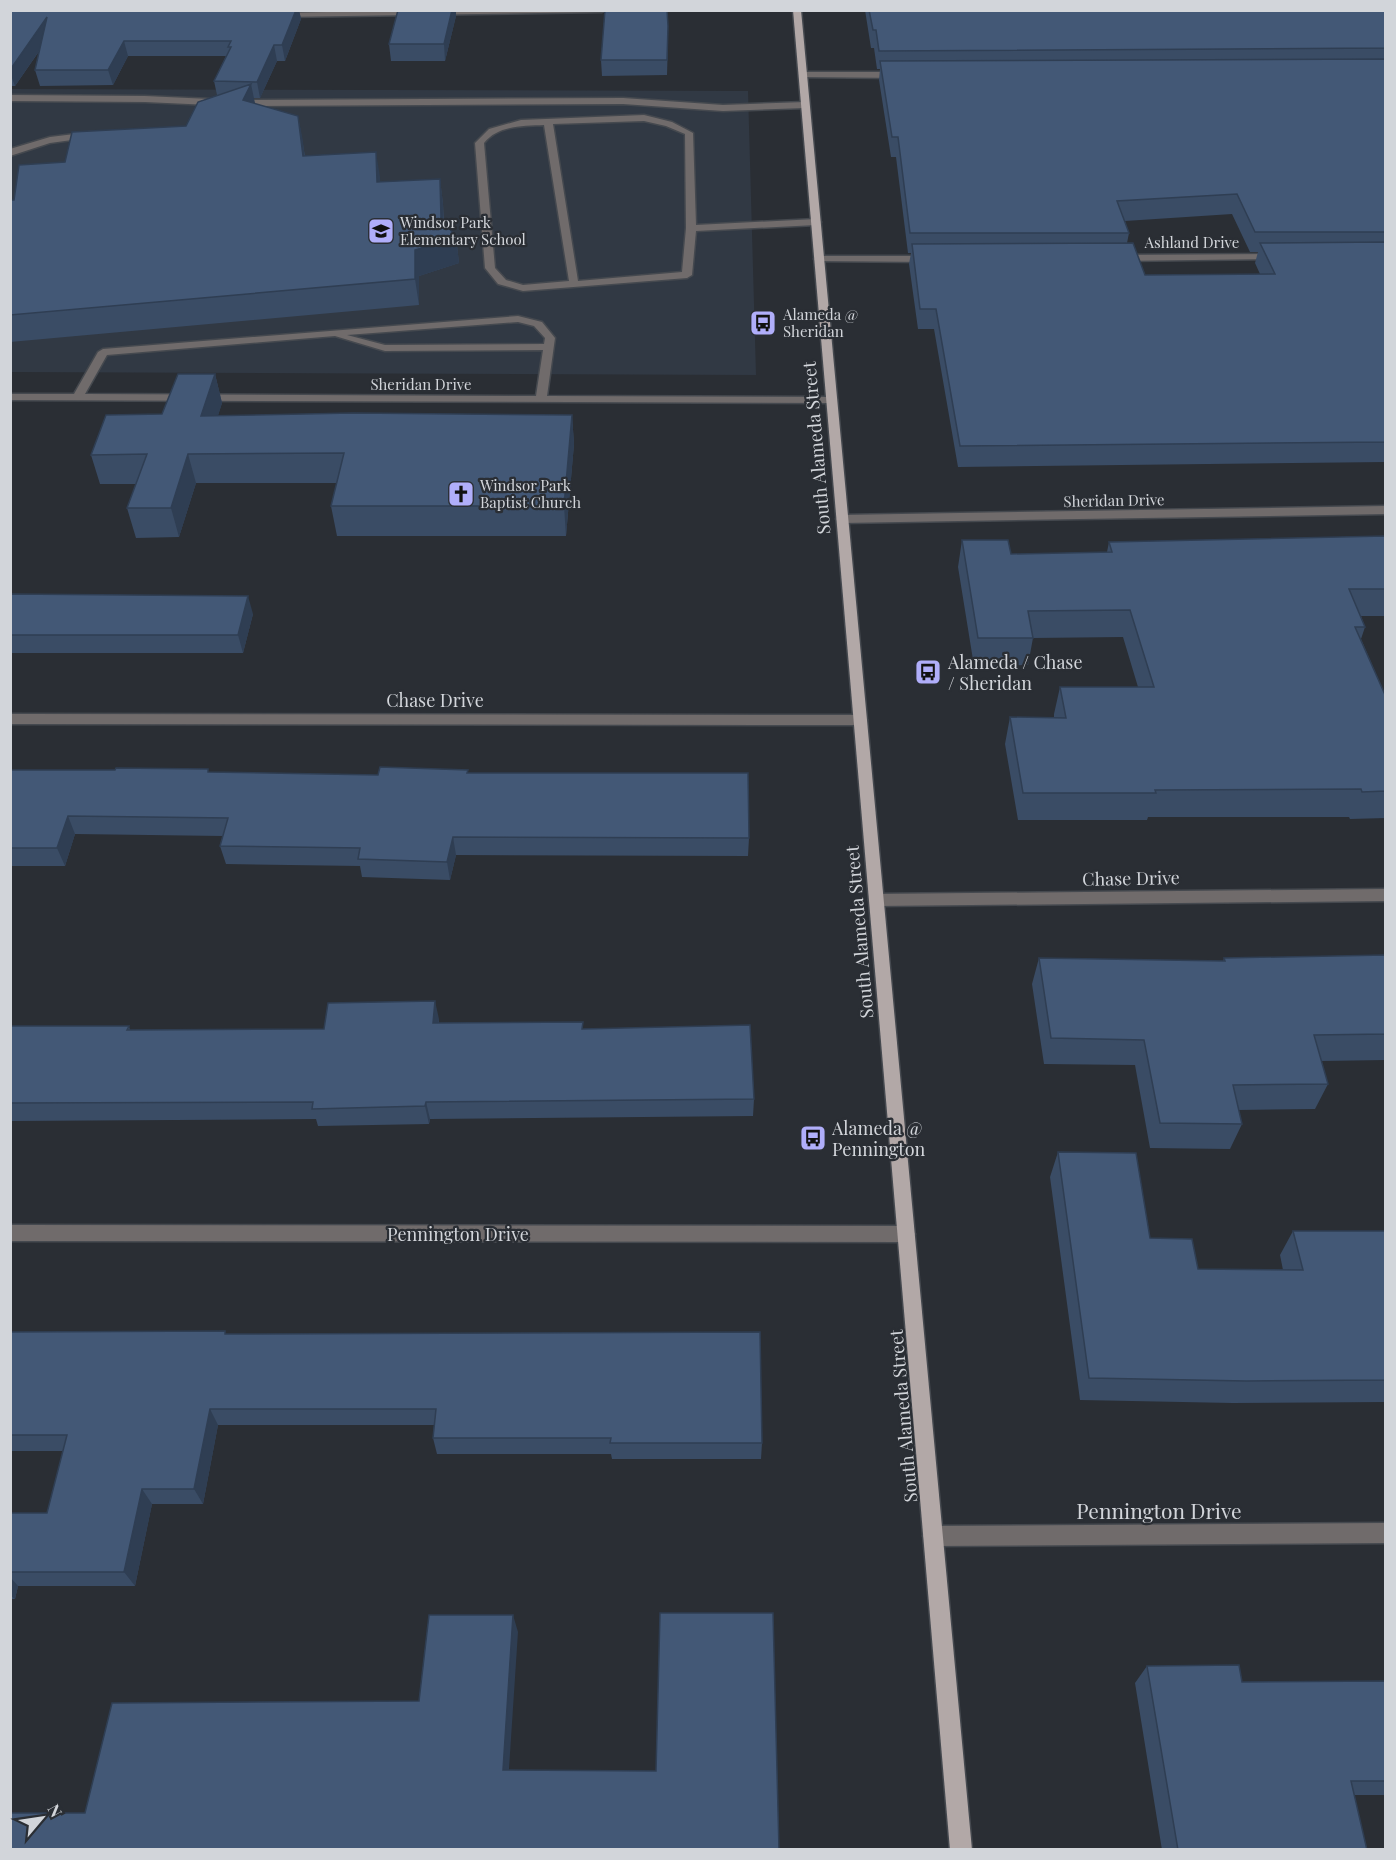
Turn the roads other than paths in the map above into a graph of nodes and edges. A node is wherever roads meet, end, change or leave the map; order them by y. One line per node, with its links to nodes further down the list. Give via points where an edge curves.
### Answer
1 (602, 10): 3 (street)
2 (797, 10): 5 (main road, South Alameda Street)
3 (346, 13): 4 (street)
4 (274, 15)
5 (802, 75): 6 (street); 9 (main road, South Alameda Street)
6 (910, 75)
7 (10, 98): 8 (street)
8 (255, 103): 9 (street, via 623,101 723,108); 10 (street)
9 (805, 105): 14 (main road, South Alameda Street)
10 (228, 114)
11 (548, 122): 15 (street, via 644,118 689,133); 20 (street); 20 (street, via 502,126 484,135 479,143 490,268 502,282 524,288)
12 (99, 135): 13 (street, via 56,138)
13 (10, 153)
14 (816, 222): 15 (street); 18 (main road, South Alameda Street)
15 (691, 228): 20 (street, via 687,274)
16 (1291, 257): 17 (street, Ashland Drive)
17 (1102, 258)
18 (819, 259): 19 (street); 26 (main road, South Alameda Street)
19 (937, 259)
20 (574, 284)
21 (328, 333): 22 (street, via 385,348); 22 (street, via 518,319 538,324 550,338); 24 (street, via 103,352)
22 (549, 347): 25 (street)
23 (10, 398): 24 (street, Sheridan Drive)
24 (77, 398): 25 (street, Sheridan Drive)
25 (541, 399): 26 (street, Sheridan Drive)
26 (832, 400): 28 (main road, South Alameda Street)
27 (1386, 510): 28 (street, Sheridan Drive)
28 (842, 519): 30 (main road, South Alameda Street)
29 (10, 719): 30 (street, Chase Drive)
30 (860, 720): 32 (main road, South Alameda Street)
31 (1386, 895): 32 (street, Chase Drive)
32 (876, 900): 34 (main road, South Alameda Street)
33 (10, 1233): 34 (street, Pennington Drive)
34 (906, 1234): 36 (main road, South Alameda Street)
35 (1386, 1533): 36 (street, Pennington Drive)
36 (933, 1536): 37 (main road, South Alameda Street)
37 (961, 1850)

